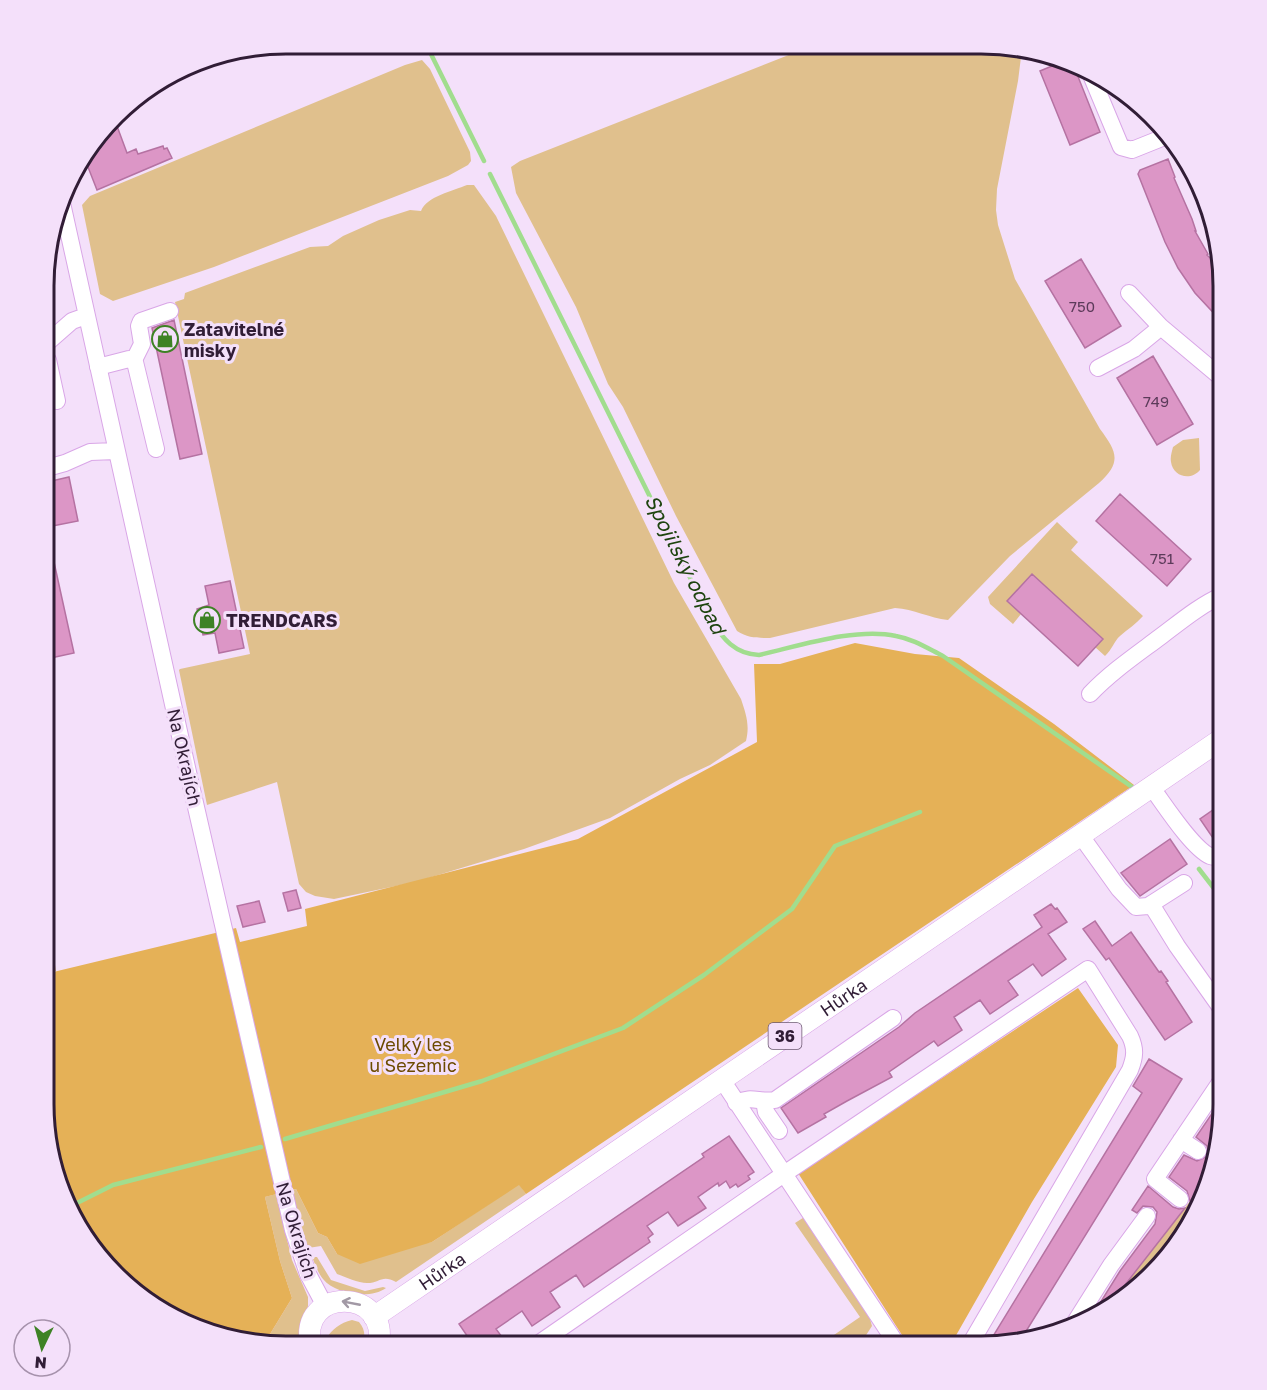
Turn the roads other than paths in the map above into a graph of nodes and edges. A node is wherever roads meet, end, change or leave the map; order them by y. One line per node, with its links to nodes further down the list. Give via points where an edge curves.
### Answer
1 (1095, 84): 2 (street, via 1121,147 1132,150)
2 (1160, 139)
3 (65, 216): 6 (street, Na Okrajích)
4 (1129, 293): 7 (street)
5 (170, 311): 9 (street, via 141,321 142,344)
6 (86, 316): 8 (street, via 72,321); 10 (street, Na Okrajích)
7 (1161, 327): 11 (street, via 1134,349); 12 (street)
8 (54, 337)
9 (134, 360): 10 (street); 15 (street)
10 (98, 367): 16 (street, Na Okrajích)
11 (1098, 368)
12 (1213, 371)
13 (54, 387): 14 (street)
14 (57, 401)
15 (156, 449)
16 (116, 451): 17 (street, via 90,452); 38 (street, Na Okrajích, via 293,1230 304,1264)
17 (54, 466)
18 (1213, 600): 19 (street, via 1113,672)
19 (1090, 694)
20 (1213, 749): 21 (main road, Hůrka / 36)
21 (1152, 788): 22 (main road, Hůrka / 36); 23 (street, via 1196,844)
22 (1081, 836): 25 (street, via 1131,904 1142,908); 28 (main road, Hůrka / 36)
23 (1213, 857)
24 (1184, 883): 25 (street)
25 (1151, 904): 26 (street)
26 (1213, 997)
27 (893, 1018): 29 (street, via 775,1100)
28 (722, 1080): 30 (street); 40 (main road, Hůrka / 36)
29 (764, 1101): 30 (street, via 746,1098); 32 (street, via 766,1112)
30 (736, 1103): 35 (street)
31 (1213, 1106): 33 (street)
32 (779, 1131)
33 (1181, 1140): 34 (street); 36 (street, via 1155,1179)
34 (1198, 1151)
35 (784, 1174): 43 (street); 44 (street); 45 (street, via 1088,969 1130,1036 1134,1059)
36 (1180, 1199)
37 (1147, 1216): 39 (street, via 1111,1264)
38 (325, 1306): 40 (main road, one-way to 38, via 363,1305 351,1301); 41 (main road, via 311,1323)
39 (1092, 1308)
40 (374, 1317): 42 (main road)
41 (309, 1336)
42 (379, 1336)
43 (549, 1336)
44 (891, 1336)
45 (975, 1336)

